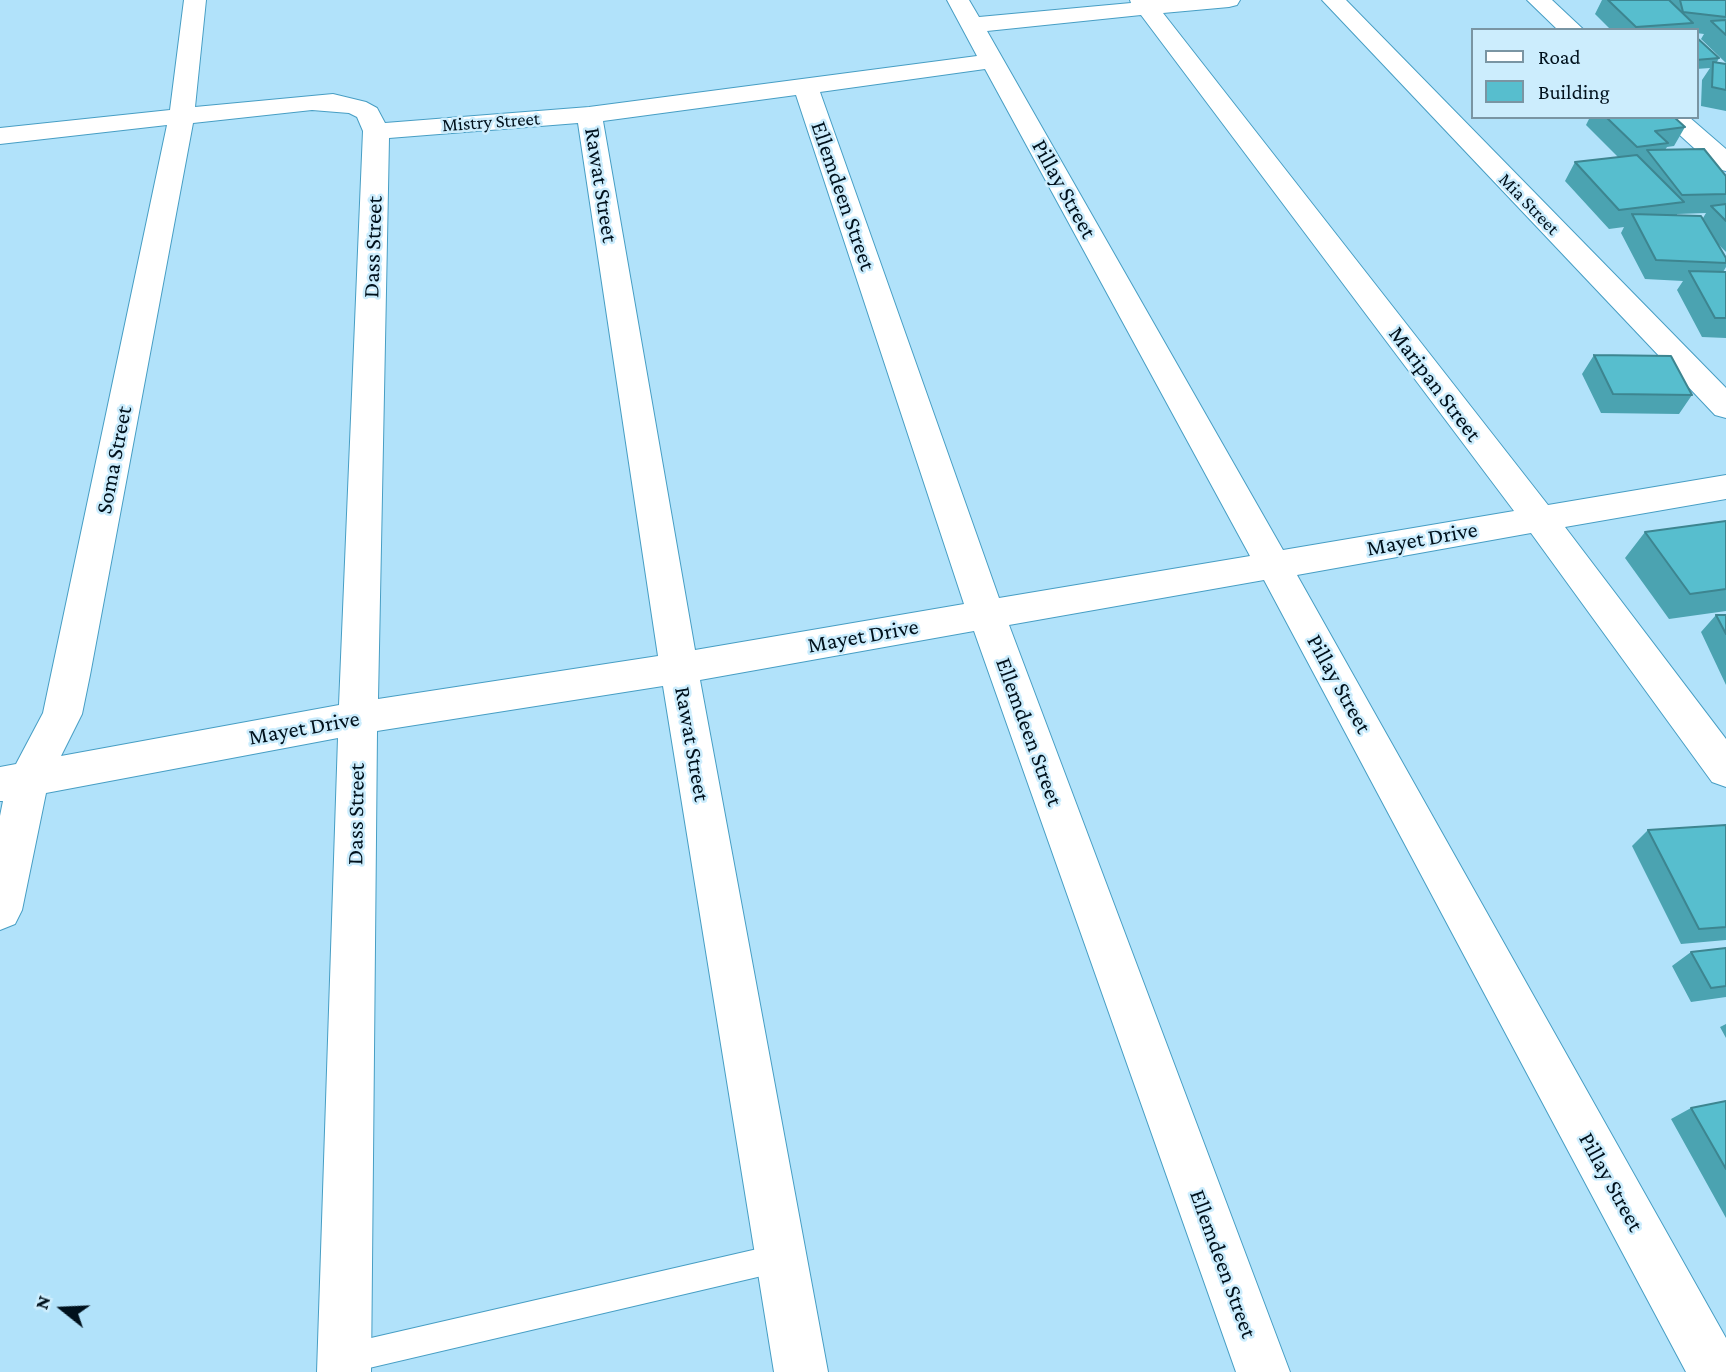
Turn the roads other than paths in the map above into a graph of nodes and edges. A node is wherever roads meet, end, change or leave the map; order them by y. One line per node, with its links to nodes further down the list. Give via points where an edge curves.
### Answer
1 (195, 0): 10 (street, Soma Street)
2 (1229, 0): 5 (street)
3 (1333, 0): 16 (street, Mia Street)
4 (1538, 0): 7 (street)
5 (1145, 4): 6 (street); 18 (street, Maripan Street)
6 (965, 13): 8 (street, Pillay Street)
7 (1570, 28)
8 (993, 61): 9 (street, Mistry Street); 19 (street, Pillay Street)
9 (806, 88): 11 (street, Mistry Street); 20 (street, Ellemdeen Street)
10 (183, 114): 13 (street, via 333,102 368,114); 14 (street); 24 (street, Soma Street, via 62,714)
11 (589, 115): 13 (street, Mistry Street); 21 (street, Rawat Street)
12 (1675, 119): 15 (street)
13 (376, 131): 22 (street, Dass Street)
14 (0, 136)
15 (1726, 163)
16 (1726, 407)
17 (1726, 487): 18 (street, Mayet Drive)
18 (1538, 517): 19 (street, Mayet Drive); 23 (street, Maripan Street)
19 (1274, 566): 20 (street, Mayet Drive); 30 (street, Pillay Street)
20 (986, 614): 21 (street, Mayet Drive); 29 (street, Ellemdeen Street)
21 (679, 668): 22 (street, Mayet Drive); 26 (street, Rawat Street)
22 (358, 718): 24 (street, Mayet Drive); 27 (street, Dass Street)
23 (1726, 770)
24 (14, 781): 25 (street, Soma Street)
25 (0, 910)
26 (779, 1258): 27 (lane); 28 (street, Rawat Street)
27 (345, 1366)
28 (801, 1372)
29 (1263, 1372)
30 (1715, 1372)

